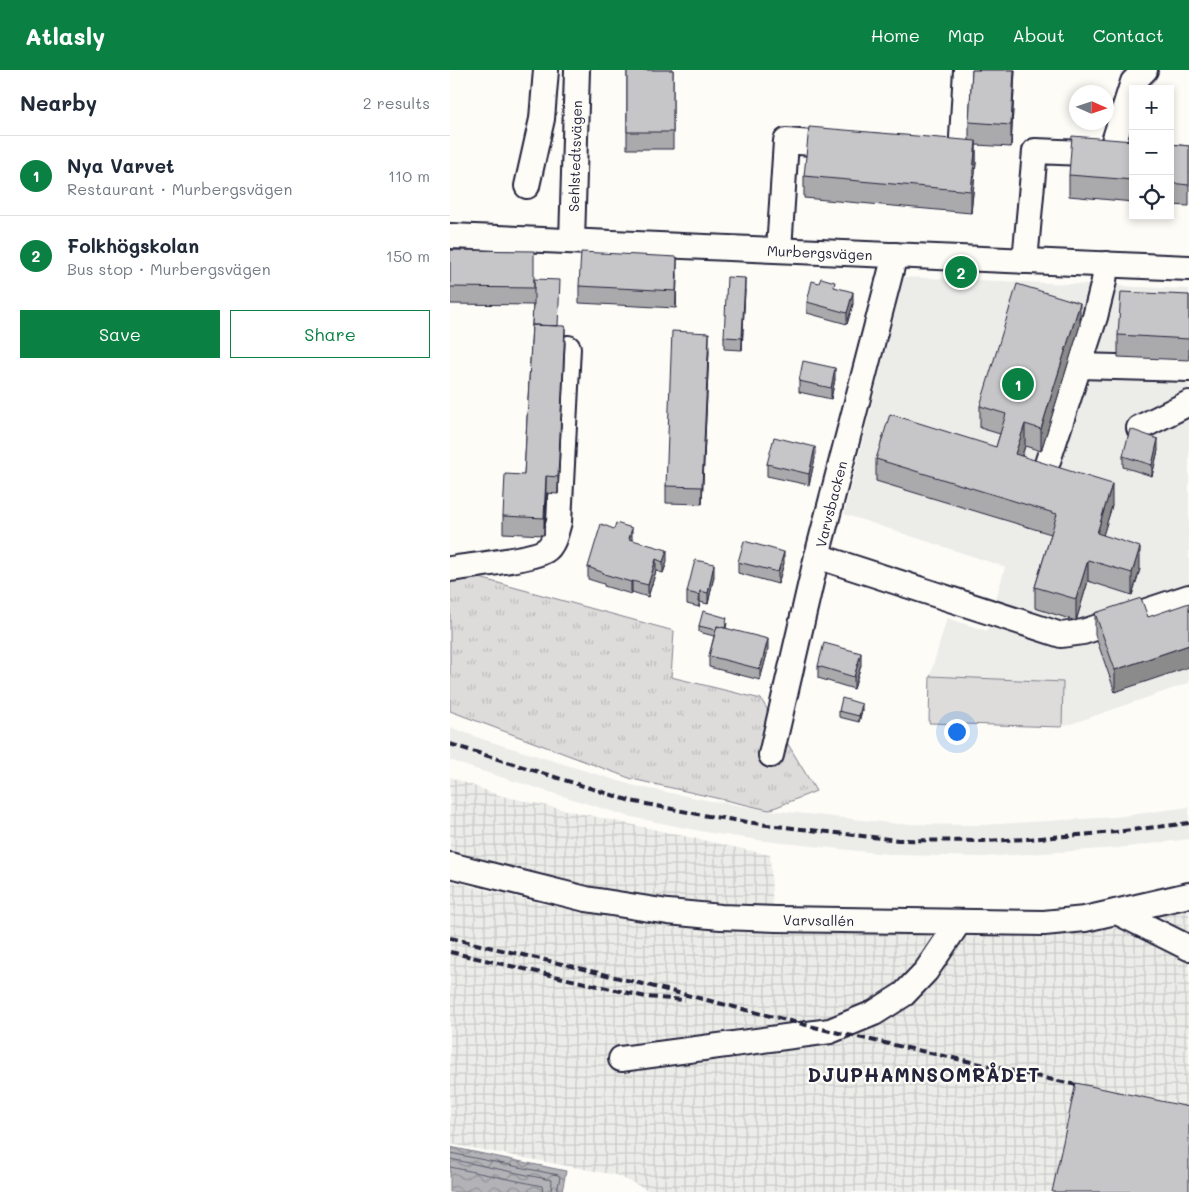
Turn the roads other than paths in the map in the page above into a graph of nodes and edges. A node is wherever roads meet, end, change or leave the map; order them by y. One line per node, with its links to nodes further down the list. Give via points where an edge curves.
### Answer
1 (546, 70): 8 (street, via 542,119)
2 (577, 70): 10 (street, Sehlstedtsvägen)
3 (966, 70): 6 (street, via 960,154)
4 (1144, 70): 7 (street, via 1133,82)
5 (863, 147): 11 (street, via 786,140)
6 (922, 151)
7 (1121, 154): 13 (street, via 1035,150)
8 (527, 186)
9 (450, 236): 10 (street, Murbergsvägen)
10 (572, 241): 11 (street, Murbergsvägen)
11 (779, 250): 12 (street, Murbergsvägen)
12 (894, 256): 13 (street, Murbergsvägen); 22 (street, Varvsbacken)
13 (1025, 261): 14 (street, Murbergsvägen)
14 (1106, 264): 15 (street, Murbergsvägen); 17 (street, via 1100,299)
15 (1189, 268)
16 (568, 348): 23 (street, via 560,522 550,546 545,552 527,557)
17 (1080, 366): 18 (street); 21 (street)
18 (1189, 368)
19 (1189, 402): 20 (street)
20 (1139, 428)
21 (1045, 470)
22 (818, 556): 24 (street, via 1061,635 1083,632); 25 (street, Varvsbacken)
23 (450, 569)
24 (1189, 597)
25 (772, 755)
26 (450, 864): 29 (street, Varvsallén, via 586,899 668,912 776,919)
27 (1189, 895): 28 (street, Varvsallén)
28 (1117, 912): 29 (street, Varvsallén, via 1044,923); 30 (street)
29 (959, 922): 31 (street, via 926,971 904,994 874,1013 830,1031)
30 (1189, 948)
31 (621, 1059)

